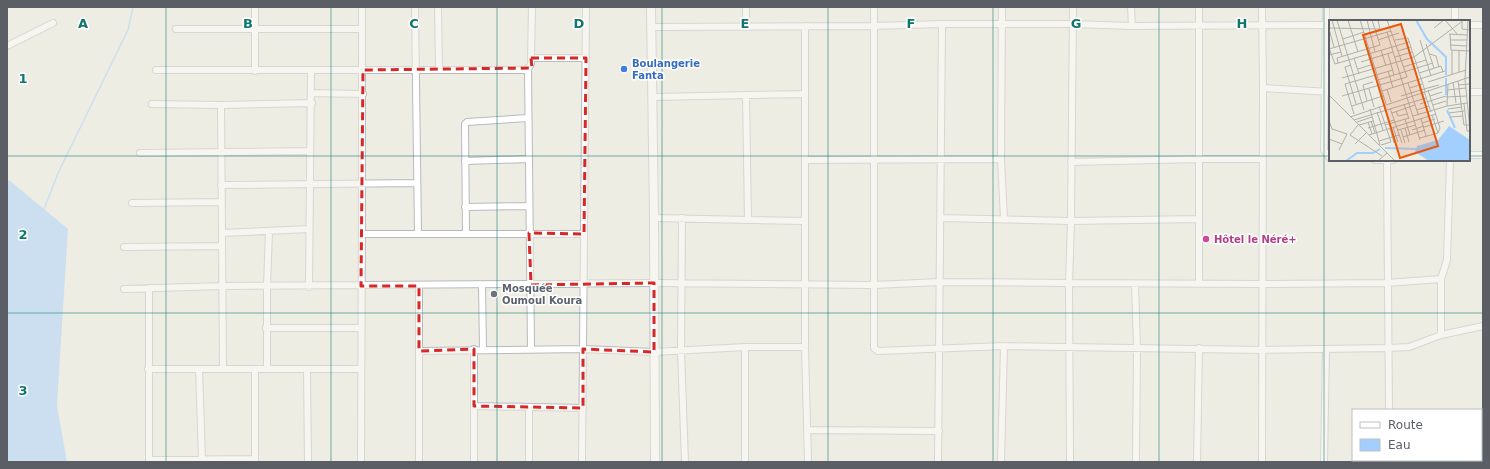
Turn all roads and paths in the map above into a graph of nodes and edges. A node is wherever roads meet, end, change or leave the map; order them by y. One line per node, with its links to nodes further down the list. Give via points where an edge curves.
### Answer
1 (255, 7): 34 (street)
2 (362, 7): 33 (street)
3 (415, 7): 39 (street)
4 (438, 7): 40 (street)
5 (532, 7): 36 (street)
6 (586, 7): 37 (street)
7 (651, 7): 26 (street)
8 (746, 7): 27 (street)
9 (874, 7): 29 (street)
10 (1002, 7): 20 (street)
11 (1073, 7): 21 (street)
12 (1131, 7): 30 (street)
13 (1199, 7): 31 (street)
14 (1262, 7): 22 (street)
15 (1326, 7): 23 (street)
16 (1455, 7): 17 (street)
17 (1455, 20)
18 (53, 23): 35 (street)
19 (942, 24): 20 (street); 29 (street); 70 (street)
20 (1002, 24): 21 (street); 66 (street)
21 (1073, 24): 30 (street); 74 (street)
22 (1262, 25): 23 (street); 31 (street); 45 (street)
23 (1328, 25): 46 (street)
24 (1470, 25): 25 (street)
25 (1483, 25)
26 (651, 26): 27 (street); 53 (street)
27 (746, 26): 28 (street)
28 (805, 26): 29 (street); 51 (street)
29 (874, 26): 65 (street)
30 (1132, 26): 31 (street)
31 (1199, 26): 67 (street)
32 (176, 29): 34 (street)
33 (362, 29): 34 (street); 43 (street)
34 (255, 30): 44 (street)
35 (7, 46)
36 (531, 58): 37 (street); 38 (street, via 532,64)
37 (586, 58): 98 (street)
38 (528, 68): 40 (street); 57 (street)
39 (415, 69): 40 (street); 43 (street); 76 (street)
40 (439, 69)
41 (156, 70): 44 (street)
42 (311, 70): 43 (street); 44 (street); 49 (street)
43 (363, 70): 50 (street)
44 (255, 71)
45 (1263, 88): 46 (street); 68 (street)
46 (1328, 92): 63 (street, via 1324,150)
47 (1470, 92): 48 (street)
48 (1483, 92)
49 (312, 93): 50 (street); 54 (street)
50 (363, 94): 75 (street)
51 (806, 94): 52 (street); 69 (street)
52 (746, 95): 53 (street); 88 (street)
53 (653, 97): 83 (street)
54 (312, 102): 56 (street); 58 (street)
55 (152, 104): 56 (street)
56 (221, 105): 59 (street)
57 (528, 118): 64 (street); 71 (street, via 464,124)
58 (310, 151): 59 (street); 77 (street)
59 (221, 152): 60 (street); 78 (street)
60 (140, 153)
61 (1470, 155): 62 (street)
62 (1483, 155)
63 (1329, 157)
64 (529, 159): 71 (street); 81 (street)
65 (874, 159): 69 (street); 70 (street); 114 (street)
66 (1001, 159): 70 (street); 87 (street)
67 (1200, 159): 68 (street); 74 (street); 86 (street)
68 (1262, 159): 110 (street)
69 (805, 160): 89 (street)
70 (941, 160): 85 (street)
71 (465, 161): 82 (street)
72 (1387, 161): 105 (street)
73 (1450, 161): 101 (street, via 1447,260)
74 (1072, 162): 90 (street)
75 (362, 183): 76 (street); 77 (street); 97 (street)
76 (417, 183): 94 (street)
77 (309, 184): 78 (street); 91 (street)
78 (221, 185): 79 (street)
79 (222, 202): 80 (street); 93 (street)
80 (132, 203)
81 (529, 206): 82 (street); 96 (street)
82 (465, 207): 95 (street)
83 (654, 218): 84 (street); 103 (street)
84 (682, 218): 88 (street); 107 (street)
85 (941, 218): 87 (street); 102 (street)
86 (1199, 218): 90 (street); 109 (street)
87 (1004, 219): 90 (street)
88 (748, 220): 89 (street)
89 (805, 221): 113 (street)
90 (1071, 221): 104 (street)
91 (309, 229): 92 (street); 117 (street)
92 (269, 231): 93 (street); 116 (street)
93 (222, 233): 99 (street)
94 (418, 233): 95 (street); 97 (street)
95 (466, 233): 96 (street)
96 (529, 233): 98 (street); 112 (street)
97 (362, 234): 118 (street)
98 (584, 234): 106 (street)
99 (222, 246): 100 (street); 115 (street)
100 (124, 247)
101 (1440, 279): 105 (street); 125 (street)
102 (940, 282): 104 (street); 114 (street); 132 (street)
103 (654, 283): 106 (street); 107 (street); 142 (street)
104 (1069, 283): 108 (street); 129 (street)
105 (1387, 283): 110 (street); 134 (street)
106 (584, 284): 112 (street); 131 (street)
107 (681, 284): 113 (street); 141 (street)
108 (1135, 284): 109 (street); 130 (street)
109 (1199, 284): 110 (street)
110 (1262, 284): 139 (street)
111 (482, 285): 112 (street); 119 (street); 135 (street)
112 (531, 285): 136 (street)
113 (805, 285): 114 (street); 126 (street)
114 (874, 285): 132 (street, via 874,348 878,351)
115 (222, 286): 116 (street); 120 (street); 145 (street)
116 (267, 286): 117 (street); 123 (street)
117 (309, 286): 118 (street)
118 (361, 286): 119 (street); 124 (street)
119 (419, 286): 140 (street)
120 (149, 288): 121 (street); 143 (street)
121 (124, 289)
122 (1483, 326): 125 (street)
123 (266, 328): 124 (street); 147 (street)
124 (361, 328): 149 (street)
125 (1441, 335): 134 (street, via 1409,347)
126 (805, 346): 128 (street); 154 (street)
127 (1004, 346): 129 (street); 132 (street); 170 (street)
128 (745, 347): 141 (street); 167 (street)
129 (1070, 347): 130 (street); 171 (street)
130 (1137, 347): 133 (street); 172 (street)
131 (583, 348): 136 (street); 142 (street); 152 (street)
132 (939, 348): 155 (street)
133 (1199, 348): 139 (street); 173 (street)
134 (1388, 348): 137 (street); 153 (street)
135 (483, 349): 136 (street); 138 (street)
136 (531, 349)
137 (1326, 349): 139 (street); 175 (street)
138 (474, 350): 140 (street); 150 (street)
139 (1262, 350): 174 (street)
140 (419, 351): 161 (street)
141 (681, 351): 142 (street); 166 (street)
142 (654, 352): 165 (street)
143 (148, 369): 144 (street); 157 (street)
144 (199, 369): 145 (street); 156 (street)
145 (222, 369): 146 (street)
146 (255, 369): 147 (street); 158 (street)
147 (267, 369): 148 (street)
148 (307, 369): 149 (street); 159 (street)
149 (361, 369): 160 (street)
150 (474, 406): 151 (street); 162 (street)
151 (529, 408): 152 (street); 163 (street)
152 (583, 408): 164 (street)
153 (1389, 409)
154 (807, 430): 155 (street); 168 (street)
155 (939, 431): 169 (street)
156 (202, 460): 157 (street); 158 (street)
157 (148, 461)
158 (255, 461)
159 (308, 462)
160 (362, 462)
161 (419, 462)
162 (474, 462)
163 (529, 462)
164 (582, 462)
165 (655, 462)
166 (684, 462)
167 (745, 462)
168 (808, 462)
169 (938, 462)
170 (1001, 462)
171 (1070, 462)
172 (1136, 462)
173 (1197, 462)
174 (1262, 462)
175 (1324, 462)

